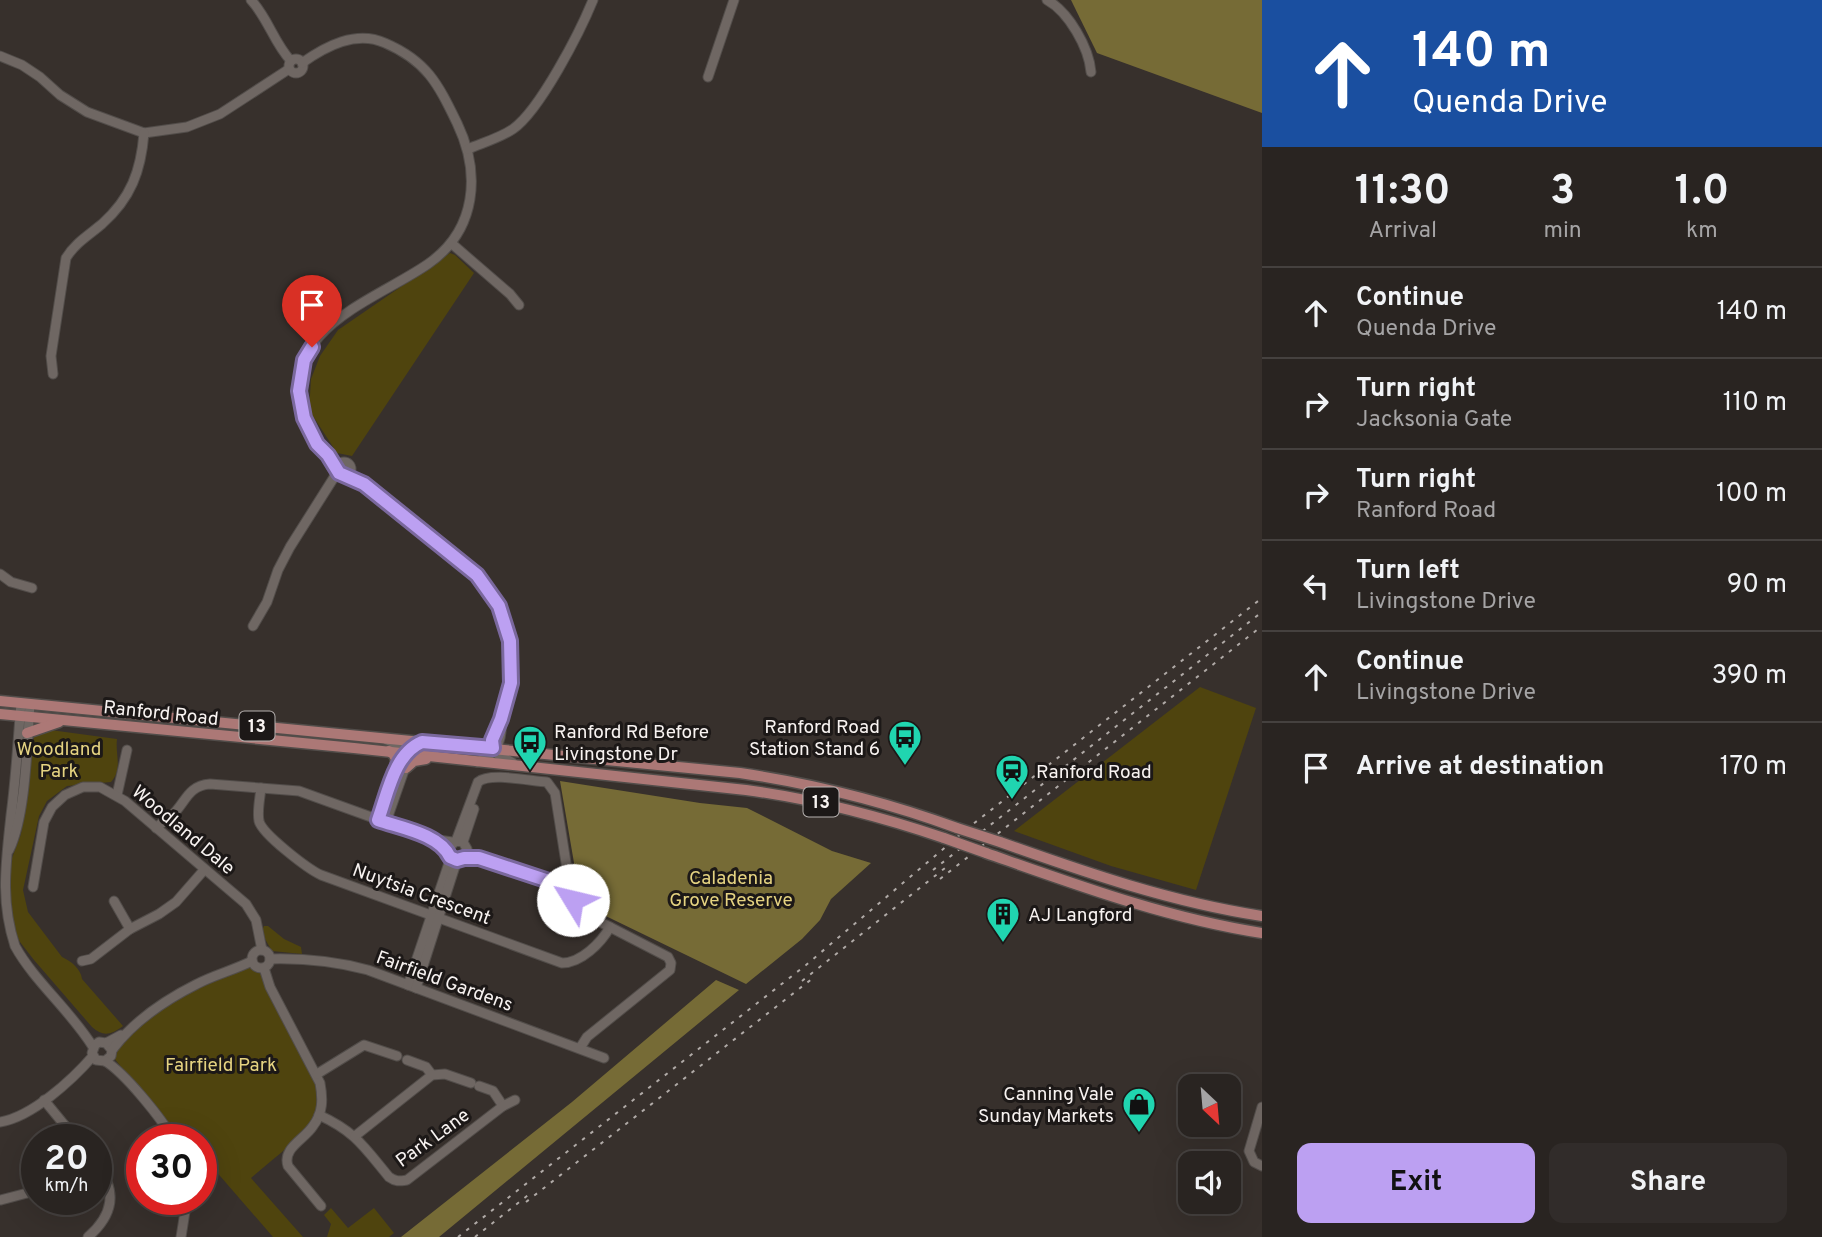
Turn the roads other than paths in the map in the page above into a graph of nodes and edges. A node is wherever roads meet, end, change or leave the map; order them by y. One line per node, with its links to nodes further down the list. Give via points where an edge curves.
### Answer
1 (251, 0): 7 (street)
2 (593, 0): 11 (street, via 530,113 513,129)
3 (734, 0): 9 (street)
4 (1047, 0): 5 (street)
5 (1059, 4): 8 (street)
6 (0, 56): 10 (street, via 22,65 87,112)
7 (290, 65): 10 (street, via 220,114 187,127); 11 (street, via 350,39 377,39 404,51 438,84)
8 (1091, 72)
9 (708, 77)
10 (144, 133): 14 (street, via 142,163 124,200 66,258 51,356)
11 (468, 149): 12 (street, via 473,190 465,219)
12 (451, 243): 13 (street); 15 (street, via 429,263 349,310 320,333 304,360 299,391 304,418 317,444)
13 (519, 305)
14 (53, 374)
15 (343, 470): 18 (street, via 290,547); 27 (street, via 477,575 499,606 512,659 511,683 492,740)
16 (0, 574): 17 (street)
17 (32, 588)
18 (253, 626)
19 (0, 701): 20 (main road, Ranford Road / 13)
20 (26, 704): 22 (street); 25 (main road, Ranford Road / 13)
21 (0, 714): 22 (main road, Ranford Road / 13)
22 (24, 717): 23 (main road, Ranford Road / 13); 24 (street); 39 (street)
23 (65, 720): 24 (main road); 29 (main road, Ranford Road / 13)
24 (27, 733): 39 (street)
25 (383, 738): 26 (main road, Ranford Road / 13); 30 (street)
26 (422, 742): 27 (main road, Ranford Road / 13); 30 (street)
27 (496, 747): 32 (street); 33 (street, via 500,757); 48 (main road, Ranford Road / 13, bridge, via 803,783 861,796 1150,893)
28 (127, 750): 37 (street)
29 (389, 751): 30 (main road, Ranford Road / 13); 35 (main road, via 396,760)
30 (405, 753): 31 (main road, Ranford Road / 13); 34 (street); 35 (street)
31 (449, 759): 32 (main road, Ranford Road / 13); 34 (main road, via 418,759)
32 (477, 762): 33 (main road, Ranford Road / 13)
33 (520, 766): 51 (main road, Ranford Road / 13, bridge, via 803,798 944,838 1158,912)
34 (406, 768): 40 (street)
35 (395, 776): 40 (street)
36 (261, 788): 40 (street, via 299,790); 41 (street, via 200,785); 47 (street, Nuytsia Crescent, via 258,819 262,828 306,866)
37 (117, 795): 41 (street, Woodland Dale); 45 (street, Woodland Dale, via 100,787 83,787 52,807 44,822)
38 (1, 811): 39 (street)
39 (16, 813): 52 (street, via 15,837 4,861 1,900)
40 (382, 821): 42 (street)
41 (159, 830): 43 (street, Woodland Dale)
42 (457, 850): 44 (street, via 555,883); 44 (street, via 481,788 492,777 547,782 553,788); 47 (street)
43 (204, 870): 50 (street, via 176,902); 54 (street, Woodland Dale, via 246,904 256,920)
44 (569, 883): 49 (street, via 577,910)
45 (33, 887)
46 (114, 901): 50 (street)
47 (435, 916): 49 (street, Nuytsia Crescent, via 562,963 577,960); 59 (street)
48 (1262, 916)
49 (610, 928): 60 (street, via 663,952 670,970 587,1037)
50 (130, 929): 56 (street)
51 (1262, 933)
52 (10, 937): 53 (street); 61 (street)
53 (0, 940)
54 (262, 950): 55 (street); 57 (street, via 256,951)
55 (270, 959): 58 (street); 59 (street, Fairfield Gardens, via 338,962)
56 (82, 961)
57 (252, 961): 58 (street); 61 (street, via 196,984 147,1015)
58 (264, 968): 63 (street)
59 (412, 987): 60 (street, Fairfield Gardens)
60 (580, 1048): 62 (street, Fairfield Gardens)
61 (103, 1052): 65 (street); 72 (street)
62 (604, 1058)
63 (317, 1074): 64 (street, via 364,1045 426,1067); 69 (street, via 322,1096)
64 (432, 1075): 67 (street, Park Lane, via 445,1074 493,1091); 73 (street)
65 (44, 1100): 70 (street, via 17,1118); 71 (street)
66 (514, 1100): 67 (street, Park Lane)
67 (503, 1106): 73 (street, Park Lane, via 407,1180 389,1177)
68 (1262, 1107): 74 (street, via 1249,1151)
69 (319, 1115): 73 (street, Park Lane); 77 (street, via 286,1160)
70 (0, 1122)
71 (64, 1124)
72 (163, 1124)
73 (355, 1136)
74 (1262, 1166)
75 (21, 1195): 76 (street)
76 (1, 1200)
77 (321, 1206)
78 (107, 1215): 80 (street)
79 (184, 1215): 81 (street)
80 (88, 1237)
81 (181, 1237)

